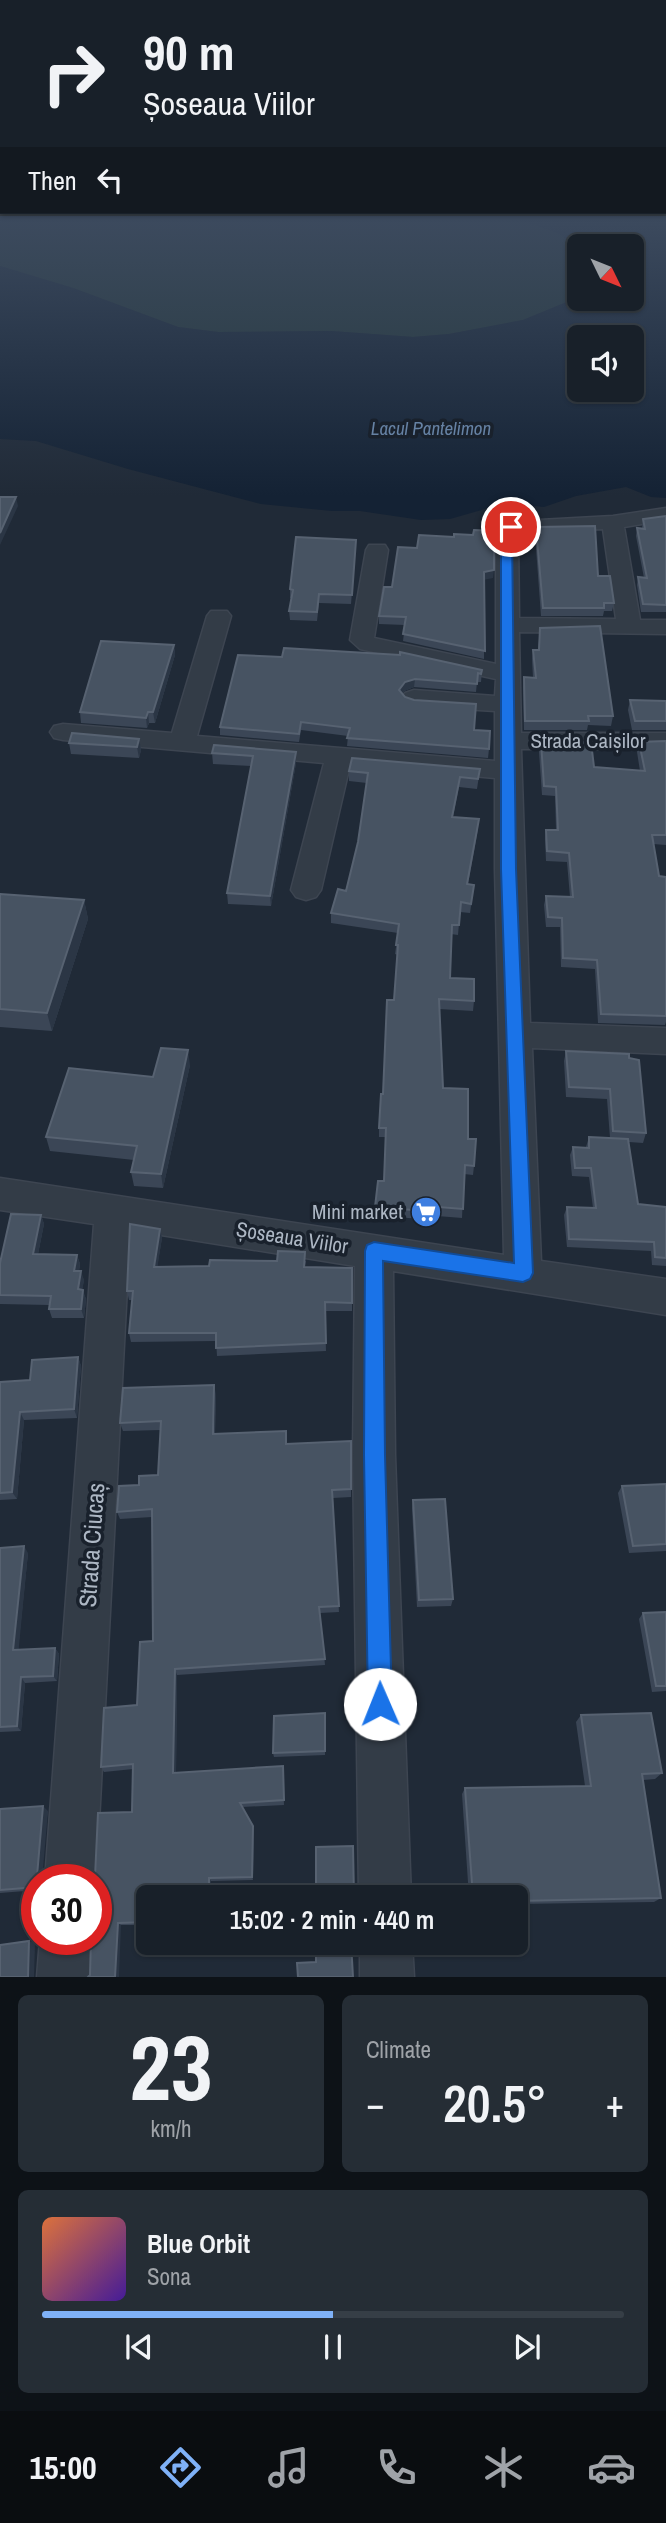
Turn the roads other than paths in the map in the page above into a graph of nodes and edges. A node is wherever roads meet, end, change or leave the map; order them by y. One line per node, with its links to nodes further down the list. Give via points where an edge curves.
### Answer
1 (666, 514): 2 (street)
2 (614, 522): 5 (street, via 508,529); 7 (street)
3 (377, 550): 8 (street, via 362,640)
4 (219, 616): 14 (street)
5 (509, 625): 7 (street); 8 (street)
6 (666, 627): 7 (street)
7 (614, 634)
8 (509, 675): 10 (street)
9 (414, 698): 10 (street)
10 (508, 704): 12 (street)
11 (63, 732): 14 (street)
12 (509, 741): 13 (street, Strada Caișilor); 16 (street)
13 (666, 741)
14 (182, 742): 15 (street)
15 (339, 755): 16 (street); 17 (street)
16 (508, 771): 18 (street)
17 (306, 891)
18 (516, 1035): 19 (street); 23 (street)
19 (666, 1041)
20 (0, 1194): 21 (street, Șoseaua Viilor)
21 (113, 1211): 22 (street, Șoseaua Viilor); 25 (street, Strada Ciucaș)
22 (374, 1251): 23 (street, Șoseaua Viilor); 26 (street)
23 (523, 1273): 24 (street, Șoseaua Viilor)
24 (666, 1297)
25 (71, 1864)
26 (385, 1885)
27 (65, 1955): 29 (street)
28 (386, 1955): 30 (street)
29 (64, 1977)
30 (387, 1977)

